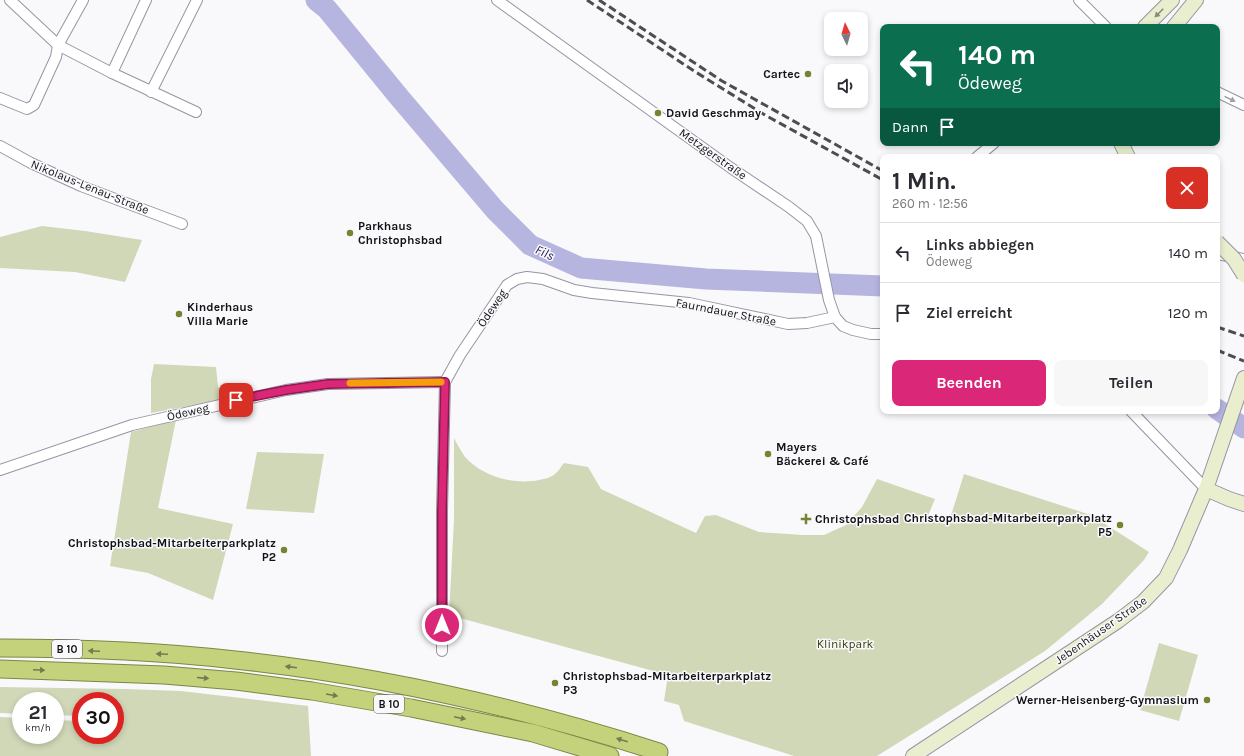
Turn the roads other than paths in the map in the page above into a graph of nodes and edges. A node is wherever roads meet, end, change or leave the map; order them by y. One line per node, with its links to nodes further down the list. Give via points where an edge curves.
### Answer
1 (10, 0): 12 (street)
2 (83, 0): 12 (street)
3 (146, 0): 13 (street)
4 (197, 0): 14 (street)
5 (497, 0): 28 (street, Metzgerstraße, via 807,221 816,236)
6 (1079, 0): 9 (street)
7 (1172, 0): 10 (main road, one-way to 10)
8 (1196, 0): 11 (main road)
9 (1103, 24)
10 (1148, 24)
11 (1176, 24)
12 (58, 45): 13 (street); 16 (street, via 56,57 34,106 27,109)
13 (112, 73): 14 (street)
14 (151, 92): 18 (street)
15 (1220, 93): 17 (street, one-way to 17)
16 (0, 98)
17 (1244, 105)
18 (196, 112)
19 (0, 146): 22 (street, Nikolaus-Lenau-Straße, via 81,186)
20 (990, 146): 21 (street)
21 (981, 154)
22 (182, 224)
23 (1220, 245): 26 (main road, bridge, via 1234,259)
24 (1220, 255): 25 (street)
25 (1244, 259)
26 (1244, 275)
27 (542, 279): 28 (street, Faurndauer Straße, via 574,290 689,303 788,324); 31 (street, Ödeweg, via 527,277 507,285)
28 (835, 317): 29 (street, via 843,326 853,330)
29 (880, 334)
30 (1244, 378): 34 (main road, Jebenhäuser Straße)
31 (445, 382): 33 (street, Ödeweg, via 328,384 279,391 132,425); 37 (street)
32 (1134, 414): 34 (street)
33 (0, 470)
34 (1206, 490): 35 (main road); 40 (main road, Jebenhäuser Straße, via 1166,578 1143,602)
35 (1244, 504)
36 (0, 648): 39 (highway, B 10, one-way to 36, via 535,715 412,688 312,670 175,654)
37 (442, 651)
38 (0, 669): 41 (highway, B 10, one-way to 41, via 164,675 312,691 533,733)
39 (659, 752)
40 (919, 754)
41 (610, 756)

